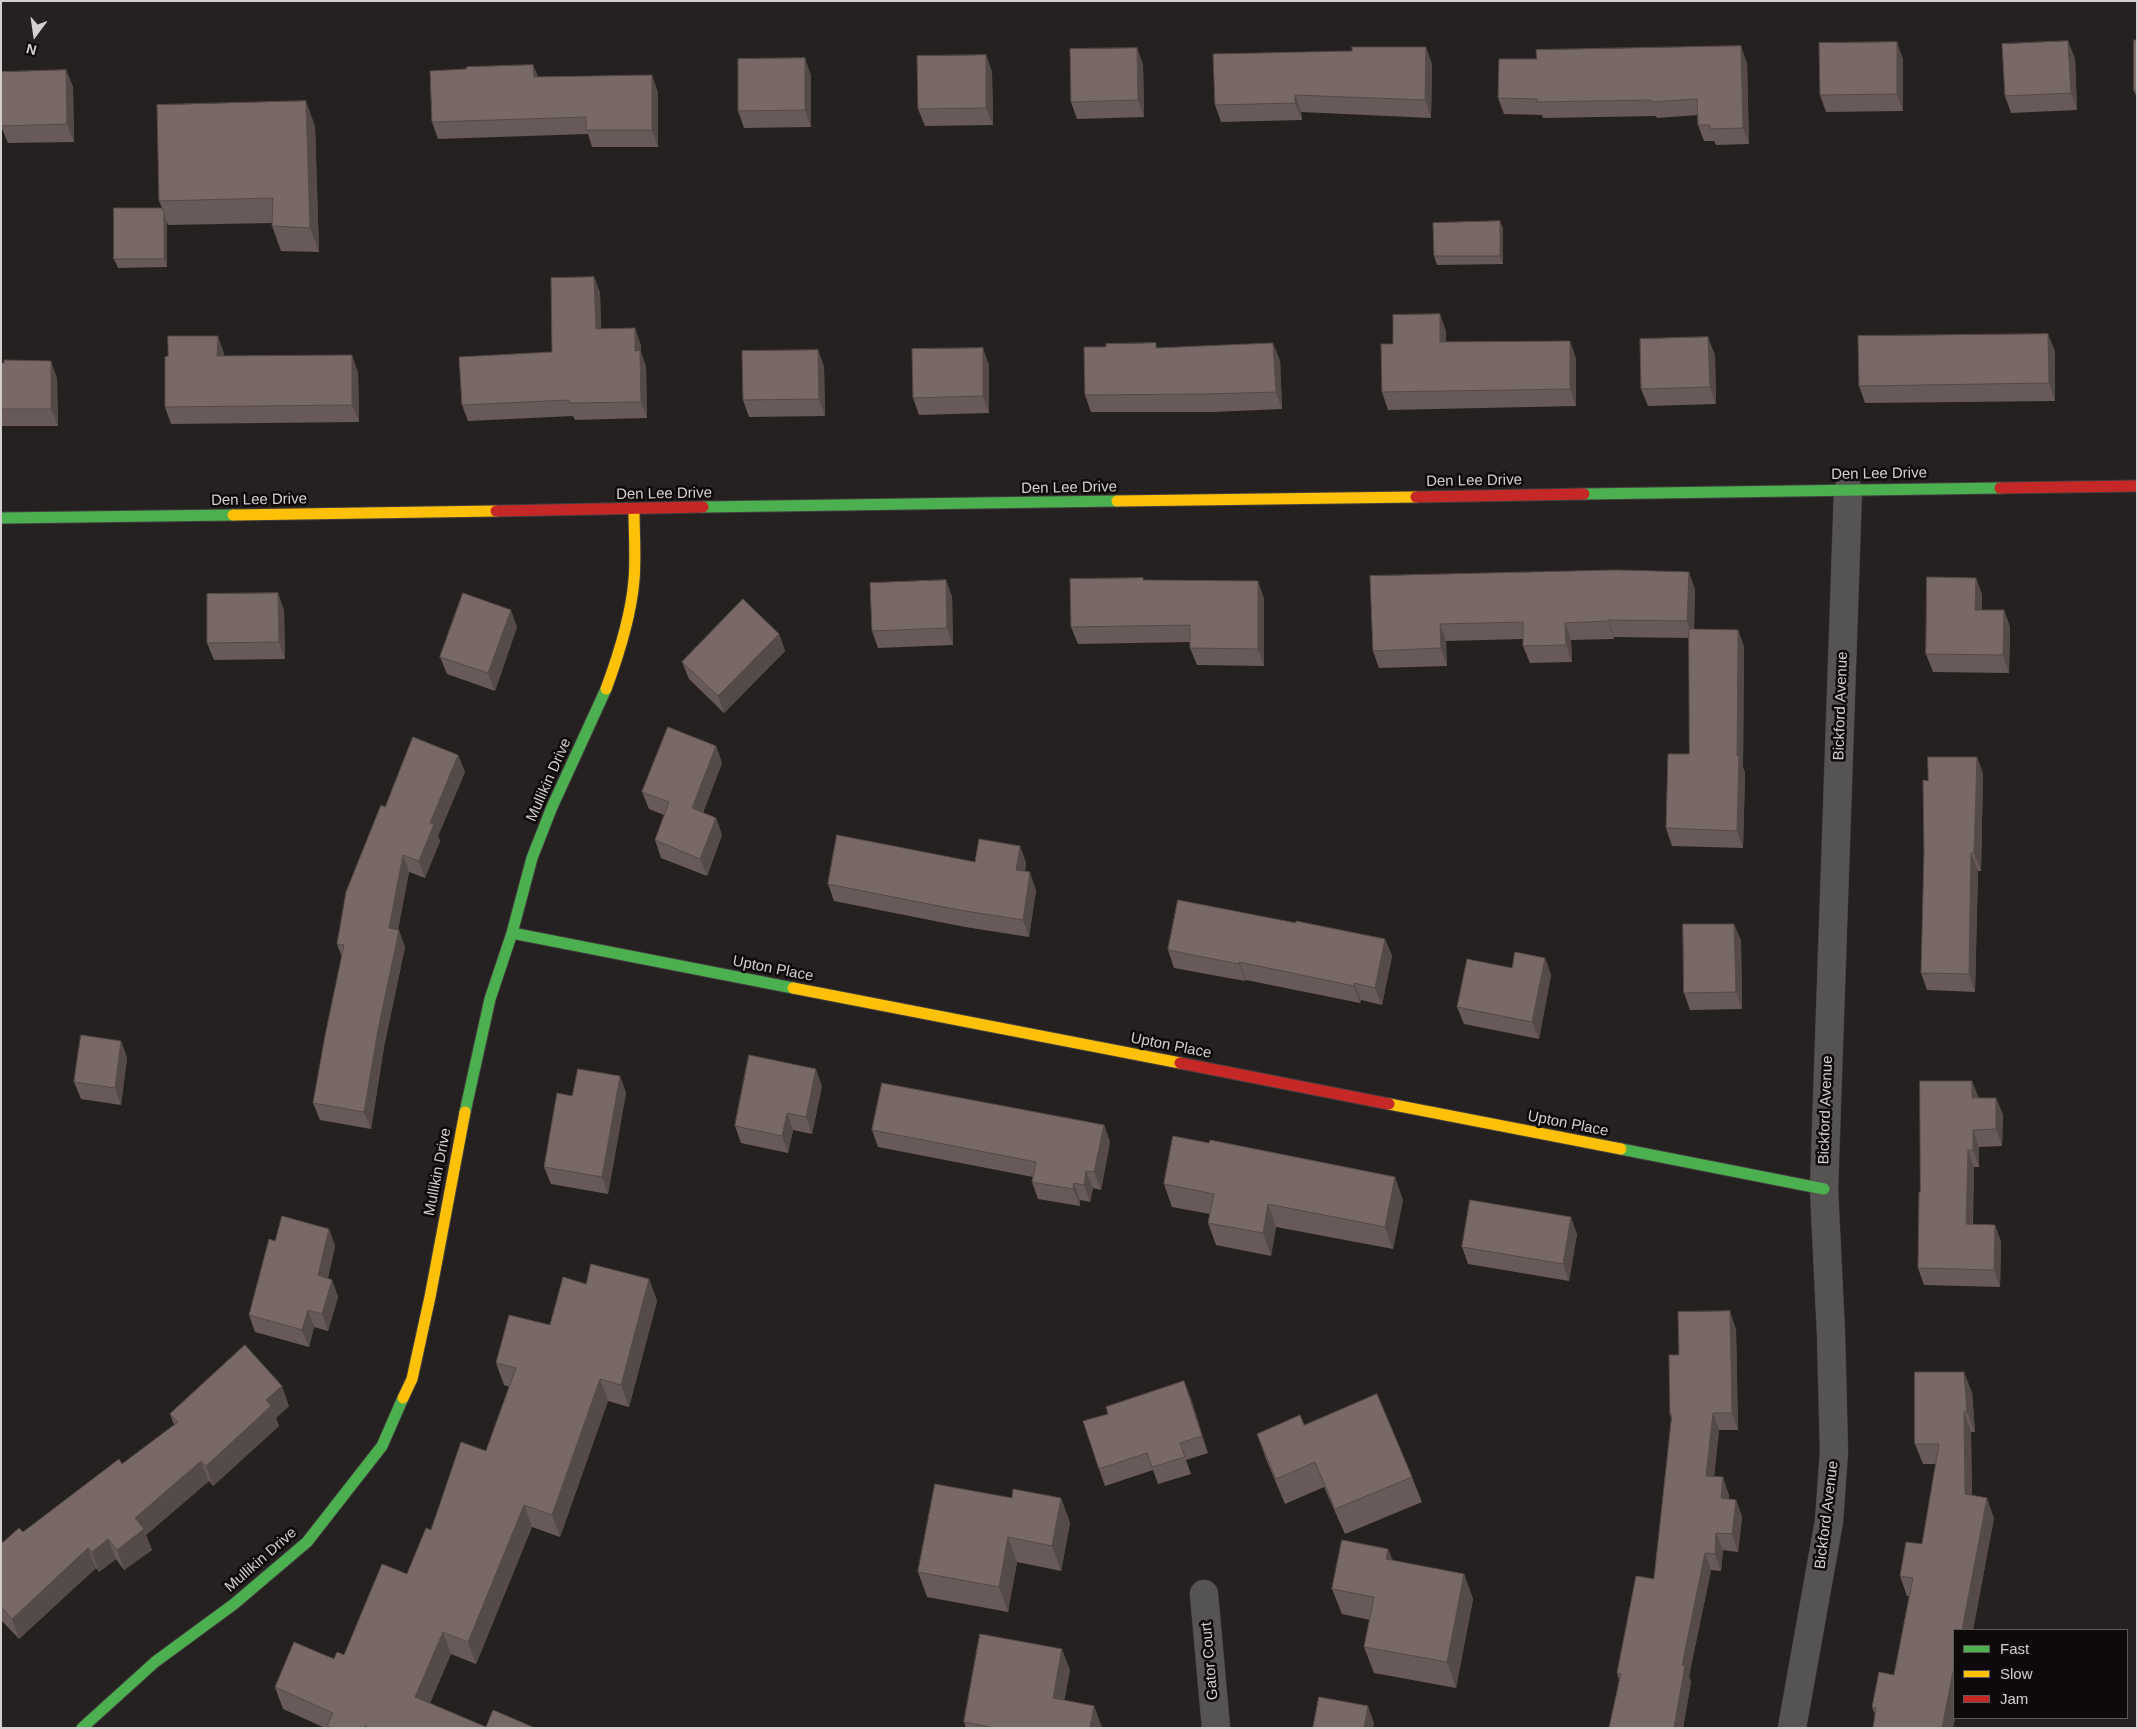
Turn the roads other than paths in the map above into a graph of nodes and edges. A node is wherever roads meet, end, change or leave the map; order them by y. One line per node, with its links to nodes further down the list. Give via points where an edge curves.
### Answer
1 (2137, 486): 2 (street, Den Lee Drive)
2 (1848, 490): 3 (street, Den Lee Drive); 6 (street, Bickford Avenue)
3 (634, 510): 4 (street, Den Lee Drive); 5 (street, Mullikin Drive, via 634,580 619,652 532,858)
4 (1, 518)
5 (512, 933): 6 (street, Upton Place); 8 (street, Mullikin Drive, via 490,999 472,1076 412,1379 382,1446 307,1542 234,1604 155,1662)
6 (1824, 1189): 10 (street, Bickford Avenue, via 1834,1452 1829,1522)
7 (1204, 1594): 9 (street, Gator Court)
8 (82, 1728)
9 (1216, 1728)
10 (1792, 1728)

